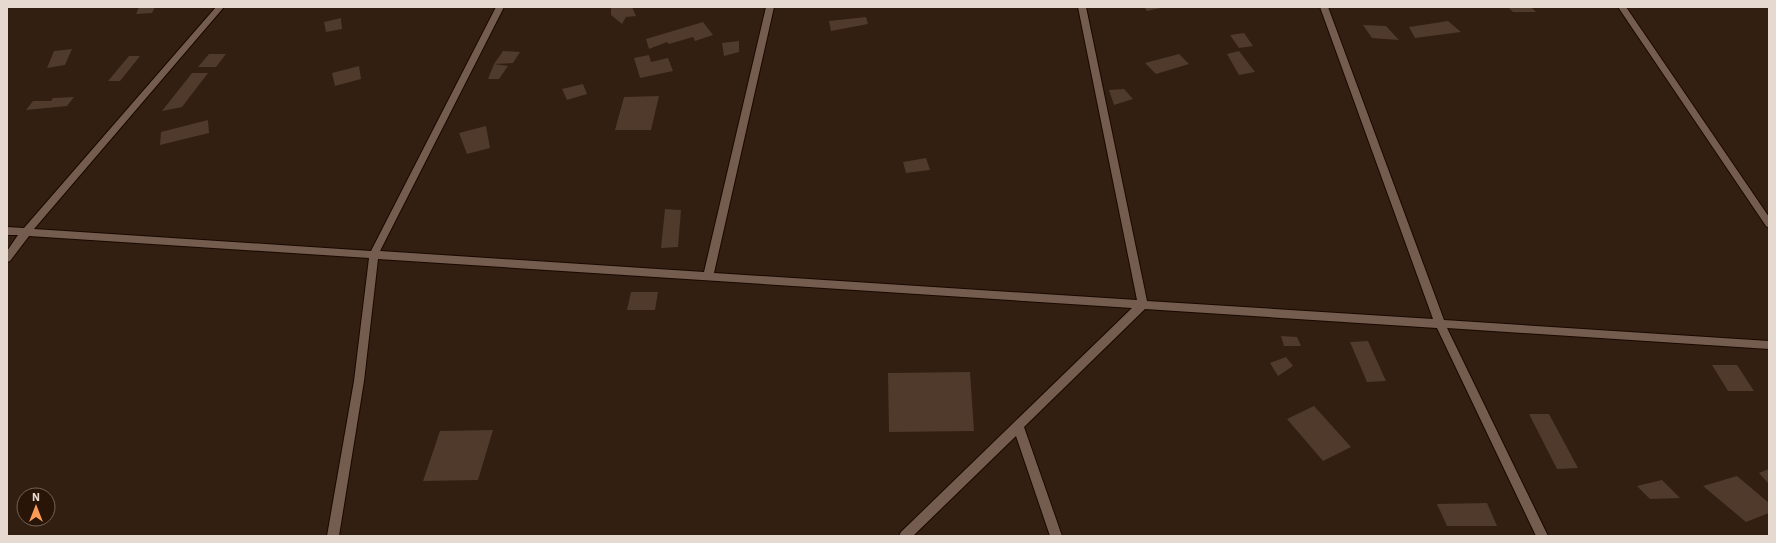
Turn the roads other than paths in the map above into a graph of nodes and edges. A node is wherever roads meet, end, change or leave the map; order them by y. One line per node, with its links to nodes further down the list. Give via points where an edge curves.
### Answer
1 (220, 7): 9 (street)
2 (500, 7): 10 (street)
3 (770, 7): 12 (street)
4 (1082, 7): 13 (street)
5 (1324, 7): 14 (street)
6 (1622, 7): 7 (street)
7 (1769, 224)
8 (7, 231): 9 (street)
9 (27, 231): 10 (street); 11 (street)
10 (374, 254): 12 (street); 17 (street, via 359,381)
11 (7, 258)
12 (708, 276): 13 (street)
13 (1143, 304): 14 (street); 16 (street)
14 (1440, 324): 15 (street); 20 (street)
15 (1769, 345)
16 (1018, 426): 18 (street); 19 (street)
17 (333, 536)
18 (905, 536)
19 (1056, 536)
20 (1542, 536)

